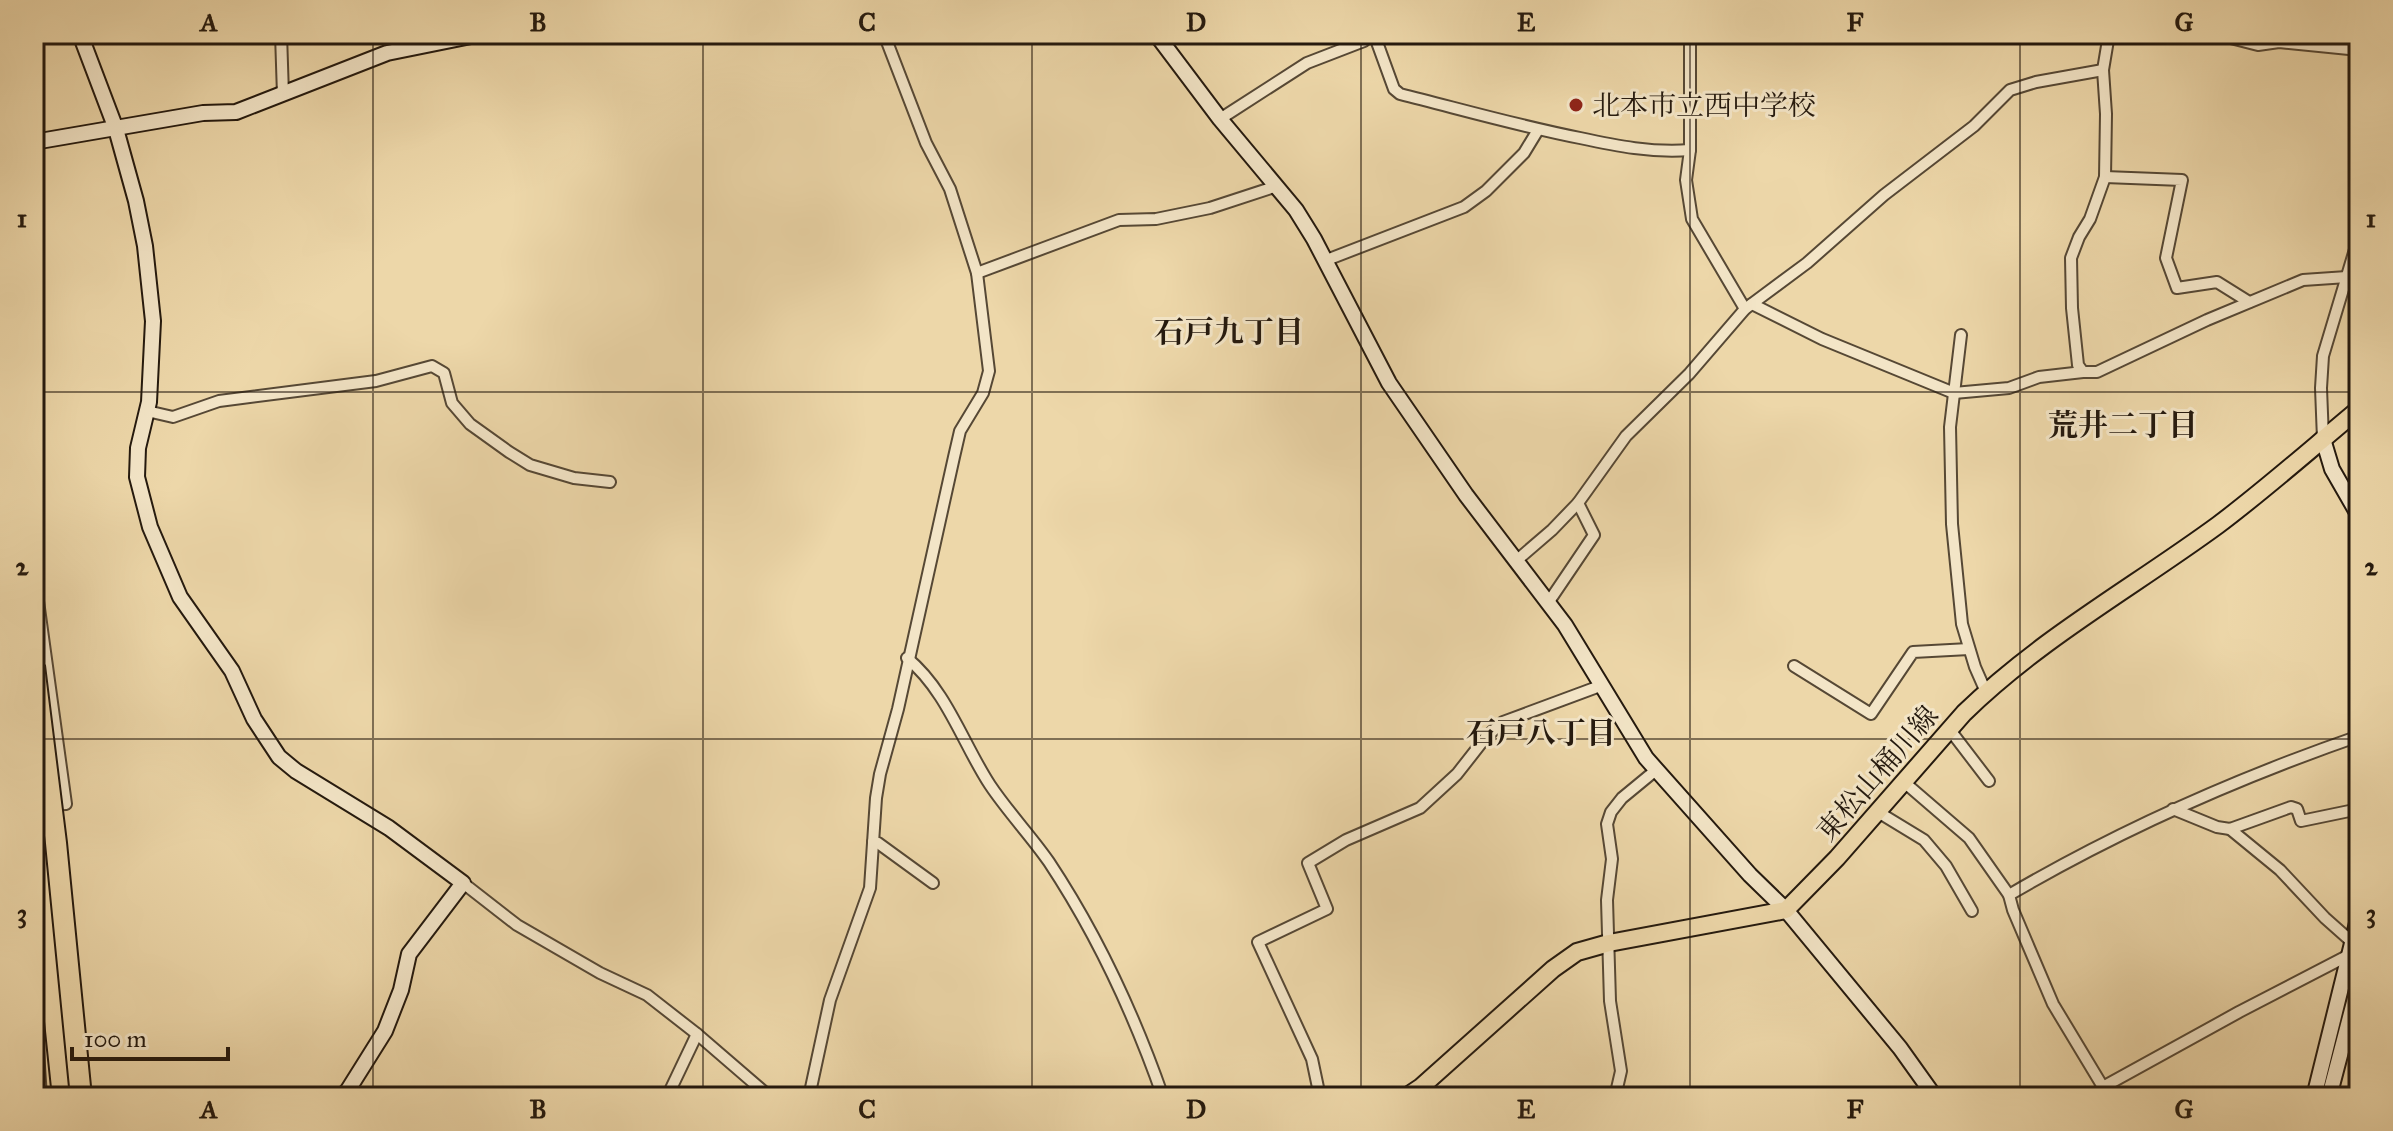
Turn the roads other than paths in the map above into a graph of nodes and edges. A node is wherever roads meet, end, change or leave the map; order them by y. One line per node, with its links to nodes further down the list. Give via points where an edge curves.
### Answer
1 (80, 34): 15 (street)
2 (281, 34): 13 (street)
3 (481, 34): 13 (street, via 387,53)
4 (884, 34): 23 (street, via 926,143 950,189)
5 (1156, 34): 14 (street)
6 (1373, 34): 14 (street, via 1307,63); 16 (street, via 1400,94)
7 (1690, 34): 18 (street)
8 (2109, 34): 12 (street)
9 (2215, 34): 10 (street, via 2258,45)
10 (2280, 38): 11 (street)
11 (2359, 50)
12 (2103, 70): 19 (street); 26 (street, via 2010,90 1974,126)
13 (283, 95): 15 (street, via 236,112)
14 (1220, 119): 20 (street)
15 (116, 129): 17 (street); 31 (street, via 145,246 153,321)
16 (1538, 130): 18 (street, via 1661,152); 22 (street, via 1524,153 1464,207)
17 (34, 142)
18 (1690, 150): 26 (street, via 1686,180 1692,219)
19 (2105, 177): 25 (street, via 2182,180 2166,258 2177,288 2217,282); 28 (street, via 2071,258 2076,351)
20 (1277, 186): 22 (street); 23 (street, via 1210,208 1119,220)
21 (2359, 236): 24 (street)
22 (1324, 261): 36 (street, via 1389,383)
23 (977, 273): 40 (street, via 989,371 983,393 960,431)
24 (2347, 277): 25 (street, via 2303,280); 32 (street, via 2323,356)
25 (2249, 302): 28 (street, via 2097,372)
26 (1748, 306): 29 (street); 34 (street, via 1626,436)
27 (1961, 335): 29 (street)
28 (2083, 372): 29 (street)
29 (1954, 393): 39 (street, via 1952,524)
30 (2359, 409): 32 (main road, 東松山桶川線)
31 (147, 411): 33 (street, via 173,417 219,401 376,381 432,366 444,373 452,403 470,424 509,452 530,465); 57 (street, via 137,477 150,527 180,597 232,671 274,750 296,771 389,828)
32 (2323, 439): 35 (street, via 2332,469); 44 (main road, 東松山桶川線, via 2219,524 2029,655)
33 (610, 482)
34 (1578, 503): 36 (street); 38 (street, via 1594,535)
35 (2359, 516)
36 (1516, 561): 38 (street)
37 (34, 572): 50 (street, via 66,804)
38 (1548, 603): 43 (street)
39 (1969, 649): 42 (street, via 1913,652 1871,714); 44 (street)
40 (907, 658): 56 (street, via 880,774); 76 (street, via 922,670 989,784 1048,862 1105,955)
41 (34, 666): 71 (highway, bridge)
42 (1794, 666)
43 (1600, 686): 47 (street); 77 (street, via 1503,722 1420,808 1308,863 1327,909 1258,942 1312,1059)
44 (1986, 692): 45 (main road, 東松山桶川線)
45 (1950, 730): 48 (street); 49 (main road, 東松山桶川線)
46 (2359, 736): 51 (street)
47 (1656, 770): 60 (street); 63 (street, via 1622,798 1607,824 1612,859)
48 (1989, 781)
49 (1904, 782): 53 (main road, 東松山桶川線); 59 (street, via 1969,838)
50 (34, 806)
51 (2173, 809): 55 (street); 59 (street)
52 (2359, 809): 55 (street, via 2301,821 2291,807)
53 (1878, 812): 60 (main road, 東松山桶川線); 61 (street, via 1924,840)
54 (34, 821): 70 (highway)
55 (2230, 829): 64 (street, via 2280,870)
56 (873, 842): 58 (street); 75 (street, via 870,888 830,1000)
57 (463, 883): 67 (street, via 517,925 647,995); 72 (street, via 409,954 385,1031)
58 (933, 883)
59 (2009, 895): 68 (street, via 2053,1004)
60 (1786, 910): 63 (main road); 80 (street)
61 (1972, 911)
62 (2359, 915): 64 (street)
63 (1609, 943): 78 (main road, via 1577,952 1553,969); 79 (street, via 1610,1001 1621,1071)
64 (2353, 947): 68 (street); 82 (street)
65 (2359, 983): 83 (street)
66 (34, 989): 69 (street)
67 (697, 1034): 73 (street); 74 (street)
68 (2103, 1087): 81 (street)
69 (41, 1097)
70 (63, 1097)
71 (81, 1097)
72 (341, 1097)
73 (667, 1097)
74 (770, 1097)
75 (809, 1097)
76 (1163, 1097)
77 (1320, 1097)
78 (1406, 1097)
79 (1615, 1097)
80 (1935, 1097)
81 (2092, 1097)
82 (2314, 1097)
83 (2329, 1097)

